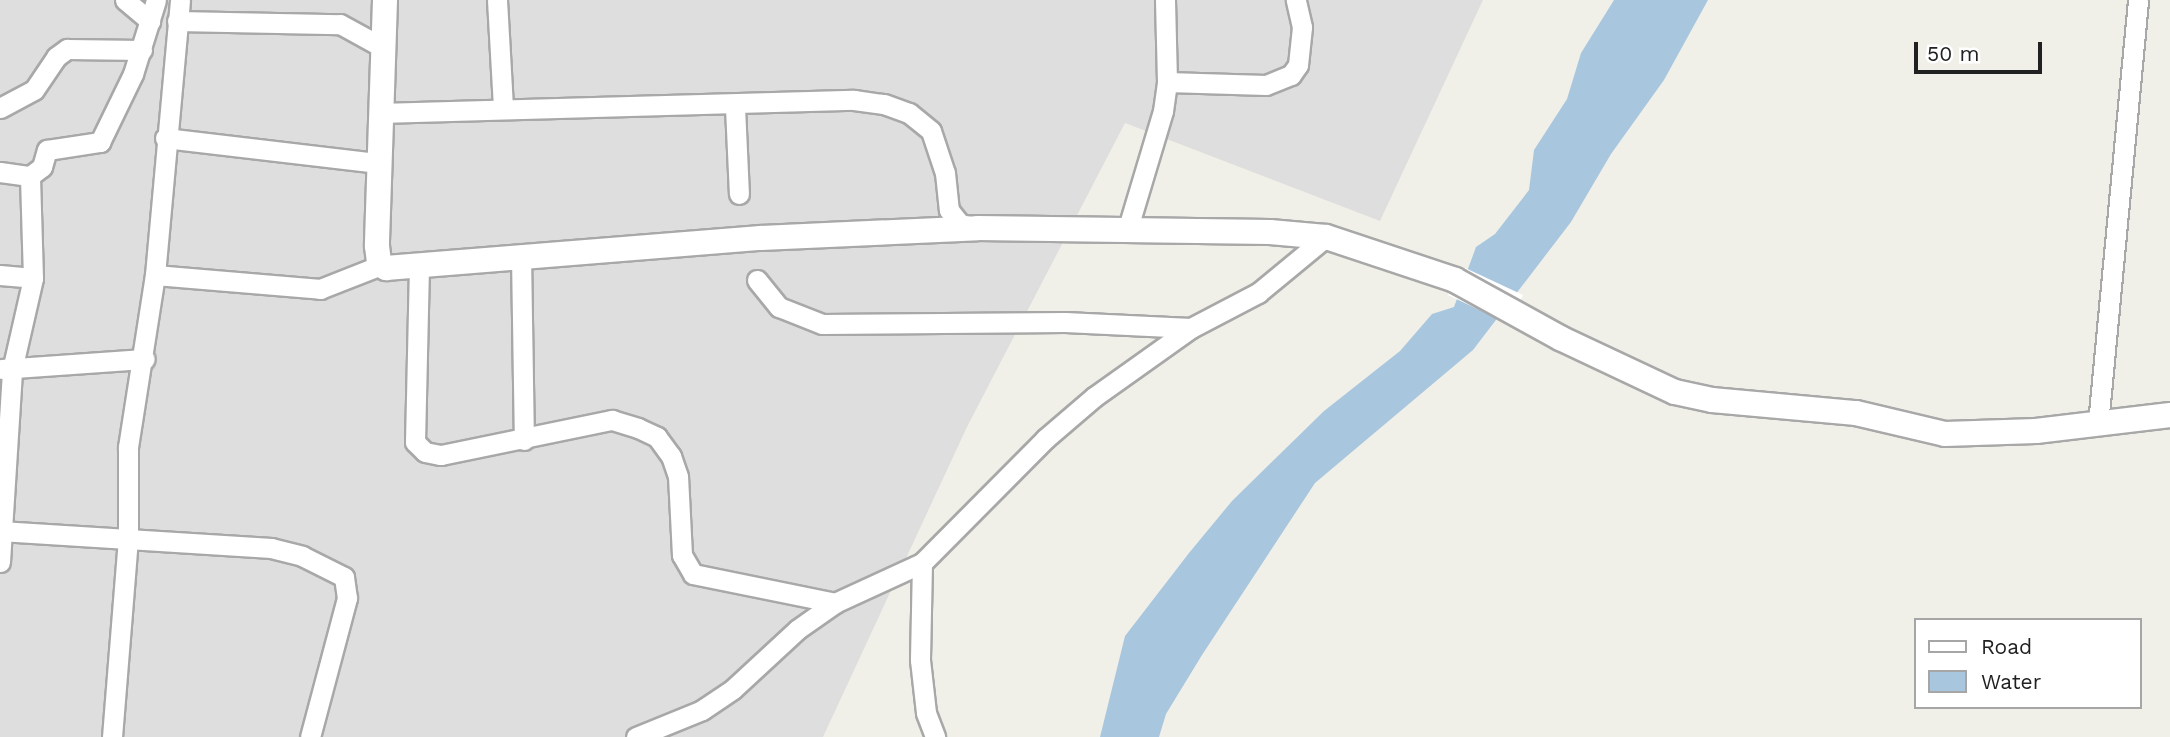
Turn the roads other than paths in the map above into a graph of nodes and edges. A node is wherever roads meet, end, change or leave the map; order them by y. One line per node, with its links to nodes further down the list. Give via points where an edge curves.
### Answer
1 (125, 0): 9 (street)
2 (156, 0): 9 (street)
3 (180, 0): 10 (street)
4 (385, 0): 11 (street)
5 (497, 0): 16 (street)
6 (1165, 0): 13 (street)
7 (1296, 0): 13 (street, via 1302,27 1298,65 1291,75 1266,85)
8 (2138, 0): 37 (street)
9 (150, 21): 12 (street)
10 (177, 21): 11 (street, via 340,24); 18 (street)
11 (380, 46): 17 (street)
12 (142, 50): 15 (street, via 67,48 34,90); 21 (street, via 100,142 47,150 42,167)
13 (1167, 82): 24 (street, via 1152,153)
14 (735, 107): 16 (street); 22 (street); 23 (street, via 854,100 909,113 931,131 945,173 949,210 960,224)
15 (0, 108)
16 (503, 109): 17 (street)
17 (379, 113): 19 (street)
18 (164, 138): 19 (street); 30 (street)
19 (379, 163): 27 (street, via 377,246)
20 (0, 172): 21 (street)
21 (30, 176): 31 (street)
22 (739, 194)
23 (978, 228): 24 (street); 26 (street, via 761,237)
24 (1127, 231): 25 (street, via 1212,229)
25 (1326, 237): 33 (street, via 1258,293); 37 (street, via 1455,280 1560,338 1675,391 1712,400 1856,412 1945,434)
26 (521, 255): 28 (street); 38 (street)
27 (381, 265): 28 (street); 30 (street, via 320,289)
28 (419, 266): 38 (street, via 415,442 425,453 441,455)
29 (0, 275): 31 (street)
30 (155, 275): 34 (street)
31 (33, 278): 35 (street)
32 (757, 280): 33 (street, via 779,307 822,324 1065,322)
33 (1191, 328): 42 (street, via 1094,397 1045,439)
34 (145, 359): 35 (street); 40 (street, via 129,438)
35 (6, 369): 39 (street)
36 (2170, 415): 37 (street)
37 (2098, 424)
38 (524, 440): 43 (street, via 612,420 657,437 678,476 682,555 693,574)
39 (1, 531): 40 (street); 41 (street)
40 (128, 538): 44 (street); 45 (street, via 271,548 302,556 344,577 347,598)
41 (0, 562)
42 (922, 563): 43 (street); 47 (street, via 920,660 926,713)
43 (835, 603): 46 (street, via 798,628 733,690 702,710)
44 (112, 737)
45 (310, 737)
46 (636, 737)
47 (935, 737)

